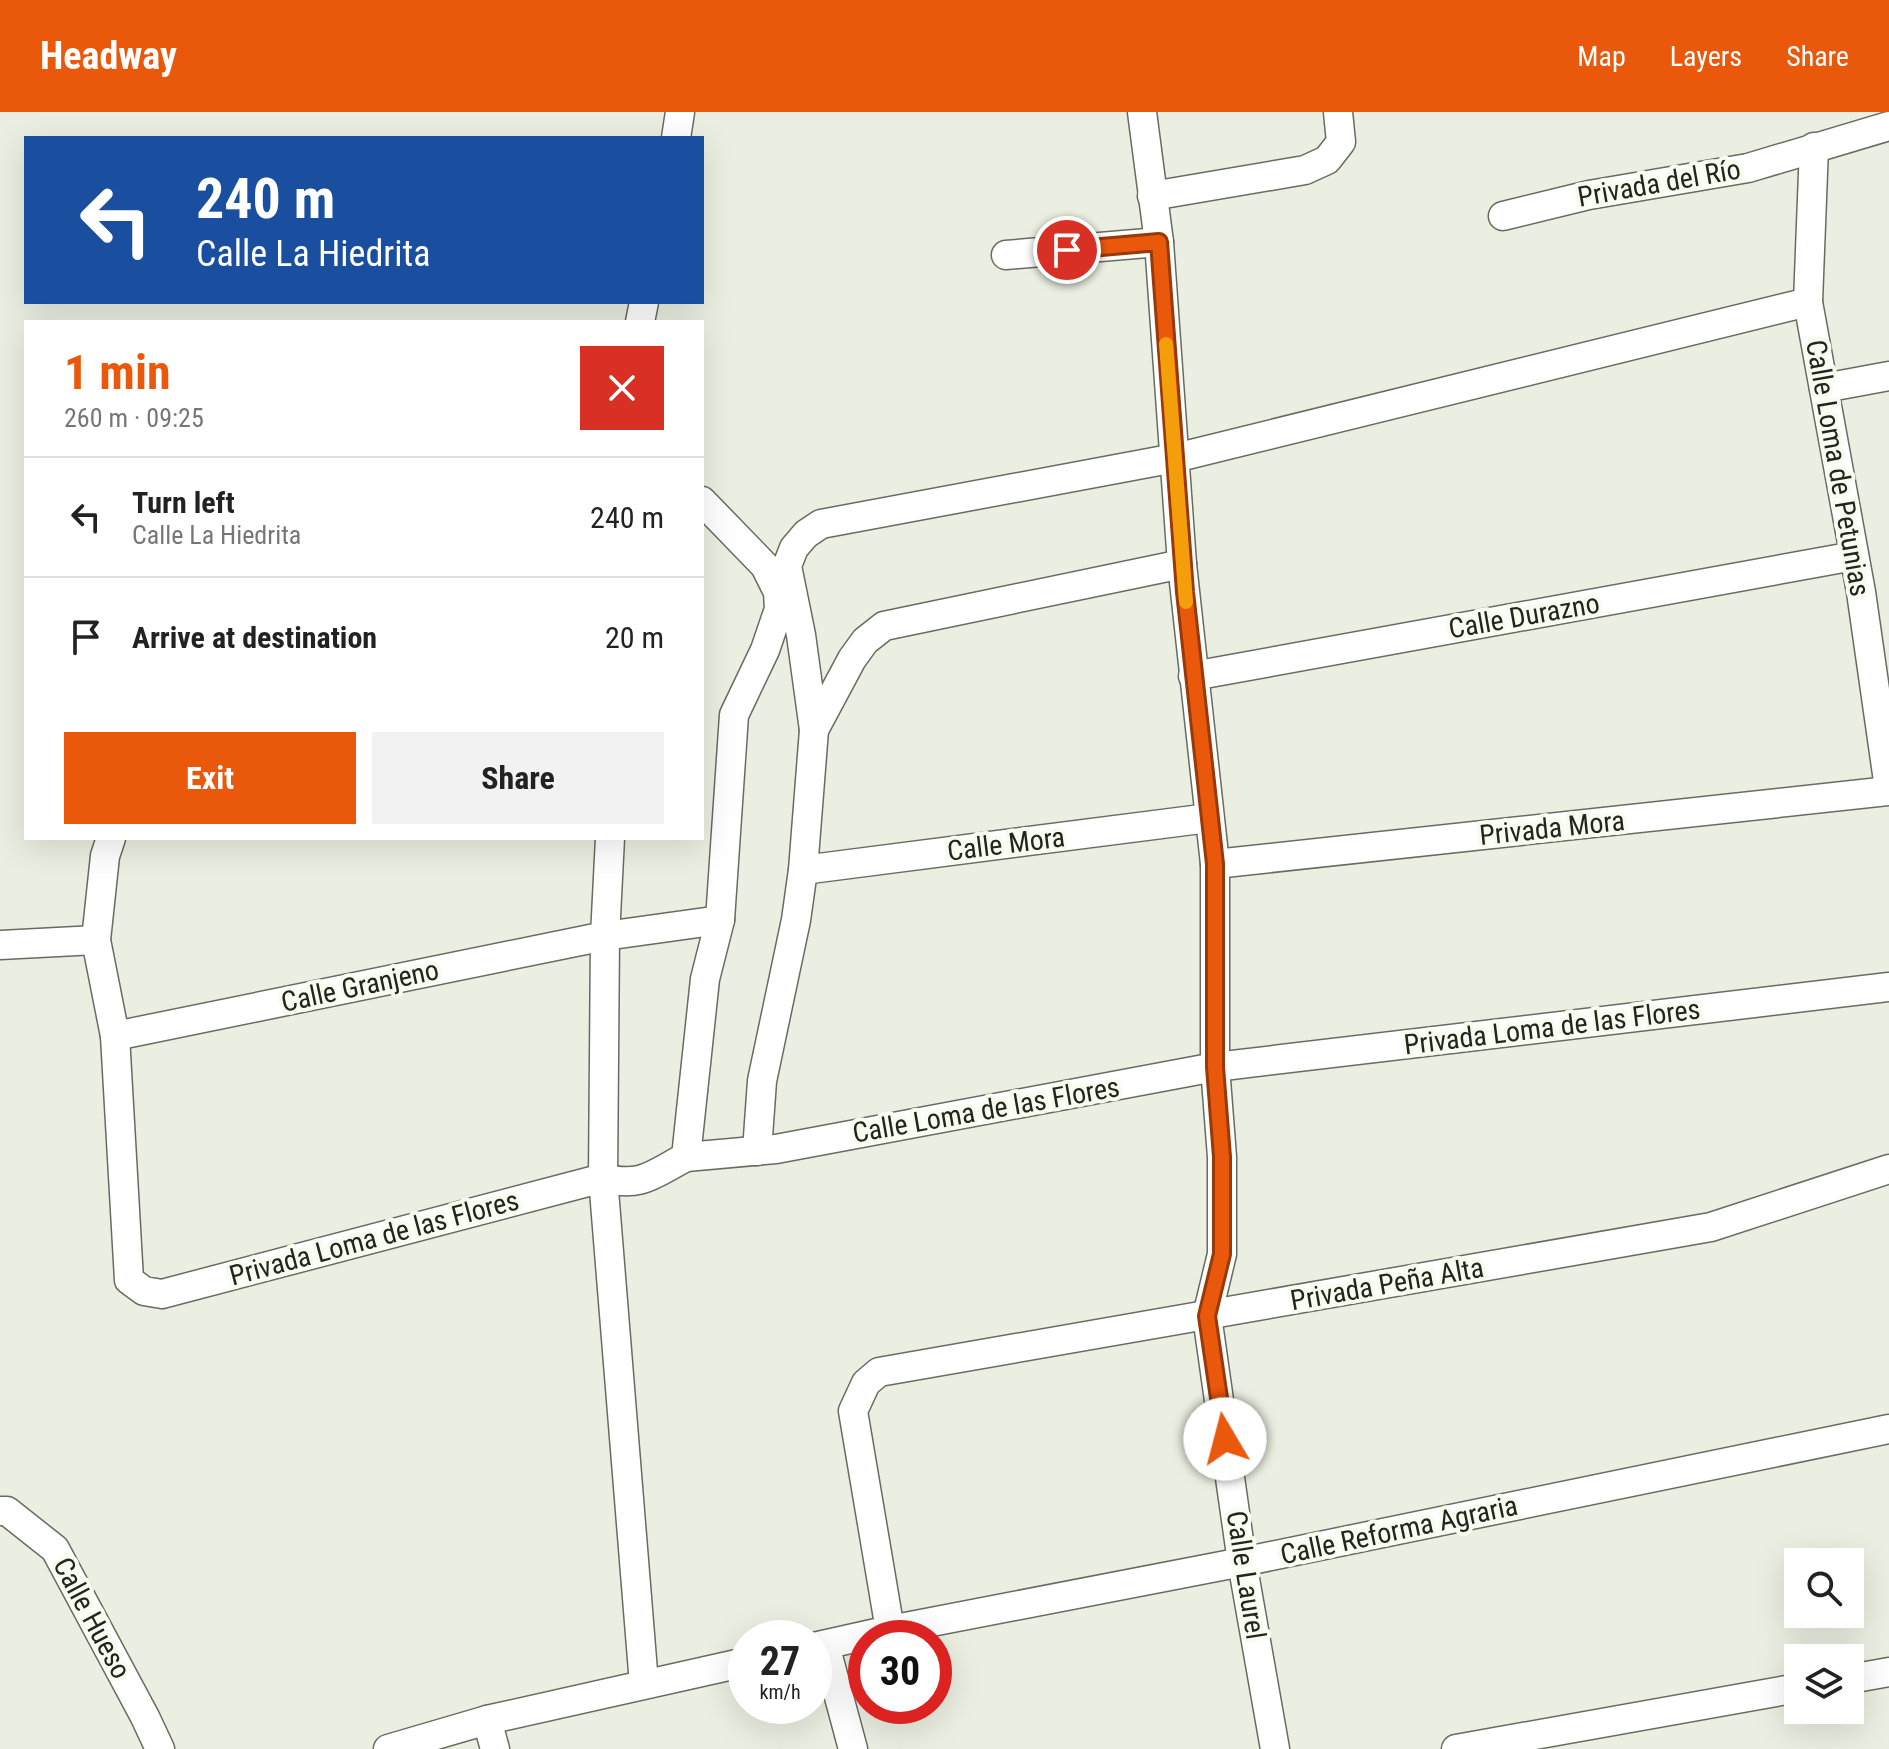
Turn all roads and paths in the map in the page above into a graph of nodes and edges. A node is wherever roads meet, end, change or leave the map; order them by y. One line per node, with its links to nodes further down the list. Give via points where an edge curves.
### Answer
1 (680, 112): 5 (street)
2 (1142, 112): 7 (street, Calle Laurel)
3 (1338, 112): 7 (street, via 1341,142 1327,160 1305,170)
4 (1889, 126): 6 (street, Privada del Río)
5 (676, 136)
6 (1814, 147): 8 (street, Privada del Río, via 1748,168 1589,195); 11 (street, Calle Loma de Petunias)
7 (1152, 196): 9 (street, Calle Laurel)
8 (1503, 216)
9 (1159, 242): 10 (street); 14 (street, Calle Laurel)
10 (1006, 255)
11 (1808, 302): 13 (street, Calle Loma de Petunias); 14 (street)
12 (1889, 376): 13 (street)
13 (1824, 388): 16 (street, Calle Loma de Petunias)
14 (1175, 458): 17 (street, Calle Laurel); 18 (street, via 821,524 794,548)
15 (704, 503): 18 (street)
16 (1854, 556): 19 (street, Calle Loma de Petunias); 20 (street, Calle Durazno)
17 (1182, 564): 20 (street, Calle Laurel); 21 (street, via 884,626 852,659)
18 (784, 588): 21 (street); 28 (street, via 765,650 734,715)
19 (1879, 640): 22 (street, Calle Loma de Petunias)
20 (1193, 676): 23 (street, Calle Laurel)
21 (814, 730): 27 (street)
22 (1889, 790): 26 (street, Privada Mora)
23 (1209, 818): 26 (street, Calle Laurel); 27 (street, Calle Mora)
24 (110, 840): 30 (street)
25 (610, 840): 29 (street)
26 (1215, 864): 34 (street, Calle Laurel)
27 (803, 870): 35 (street, via 762,1081)
28 (720, 920): 29 (street, Calle Granjeno); 36 (street, via 705,979)
29 (605, 936): 33 (street, Calle Granjeno); 38 (street)
30 (96, 940): 31 (street); 33 (street)
31 (0, 945)
32 (1889, 987): 34 (street, Privada Loma de las Flores)
33 (115, 1036): 38 (street, Privada Loma de las Flores, via 129,1280 144,1291 162,1294)
34 (1215, 1067): 35 (street, Calle Loma de las Flores); 39 (street, Calle Laurel, via 1222,1254)
35 (757, 1151): 36 (street, Calle Loma de las Flores)
36 (686, 1157): 38 (street, Privada Loma de las Flores, via 640,1181)
37 (1889, 1169): 39 (street, Privada Peña Alta, via 1711,1227)
38 (603, 1178): 48 (street)
39 (1207, 1316): 42 (street, Calle Laurel); 43 (street, Privada Peña Alta, via 879,1372 866,1383 853,1411)
40 (1889, 1429): 42 (street, Calle Reforma Agraria)
41 (0, 1511): 52 (street, Calle Hueso, via 16,1517 55,1549)
42 (1242, 1562): 44 (street, Calle Reforma Agraria); 56 (street, Calle Laurel)
43 (888, 1620)
44 (942, 1620)
45 (728, 1666): 48 (street)
46 (1889, 1672): 47 (street)
47 (1864, 1676)
48 (644, 1684): 51 (street)
49 (832, 1685): 55 (street)
50 (1784, 1690): 57 (street)
51 (487, 1720): 53 (street); 54 (street)
52 (160, 1749)
53 (388, 1749)
54 (495, 1749)
55 (853, 1749)
56 (1275, 1749)
57 (1456, 1749)

